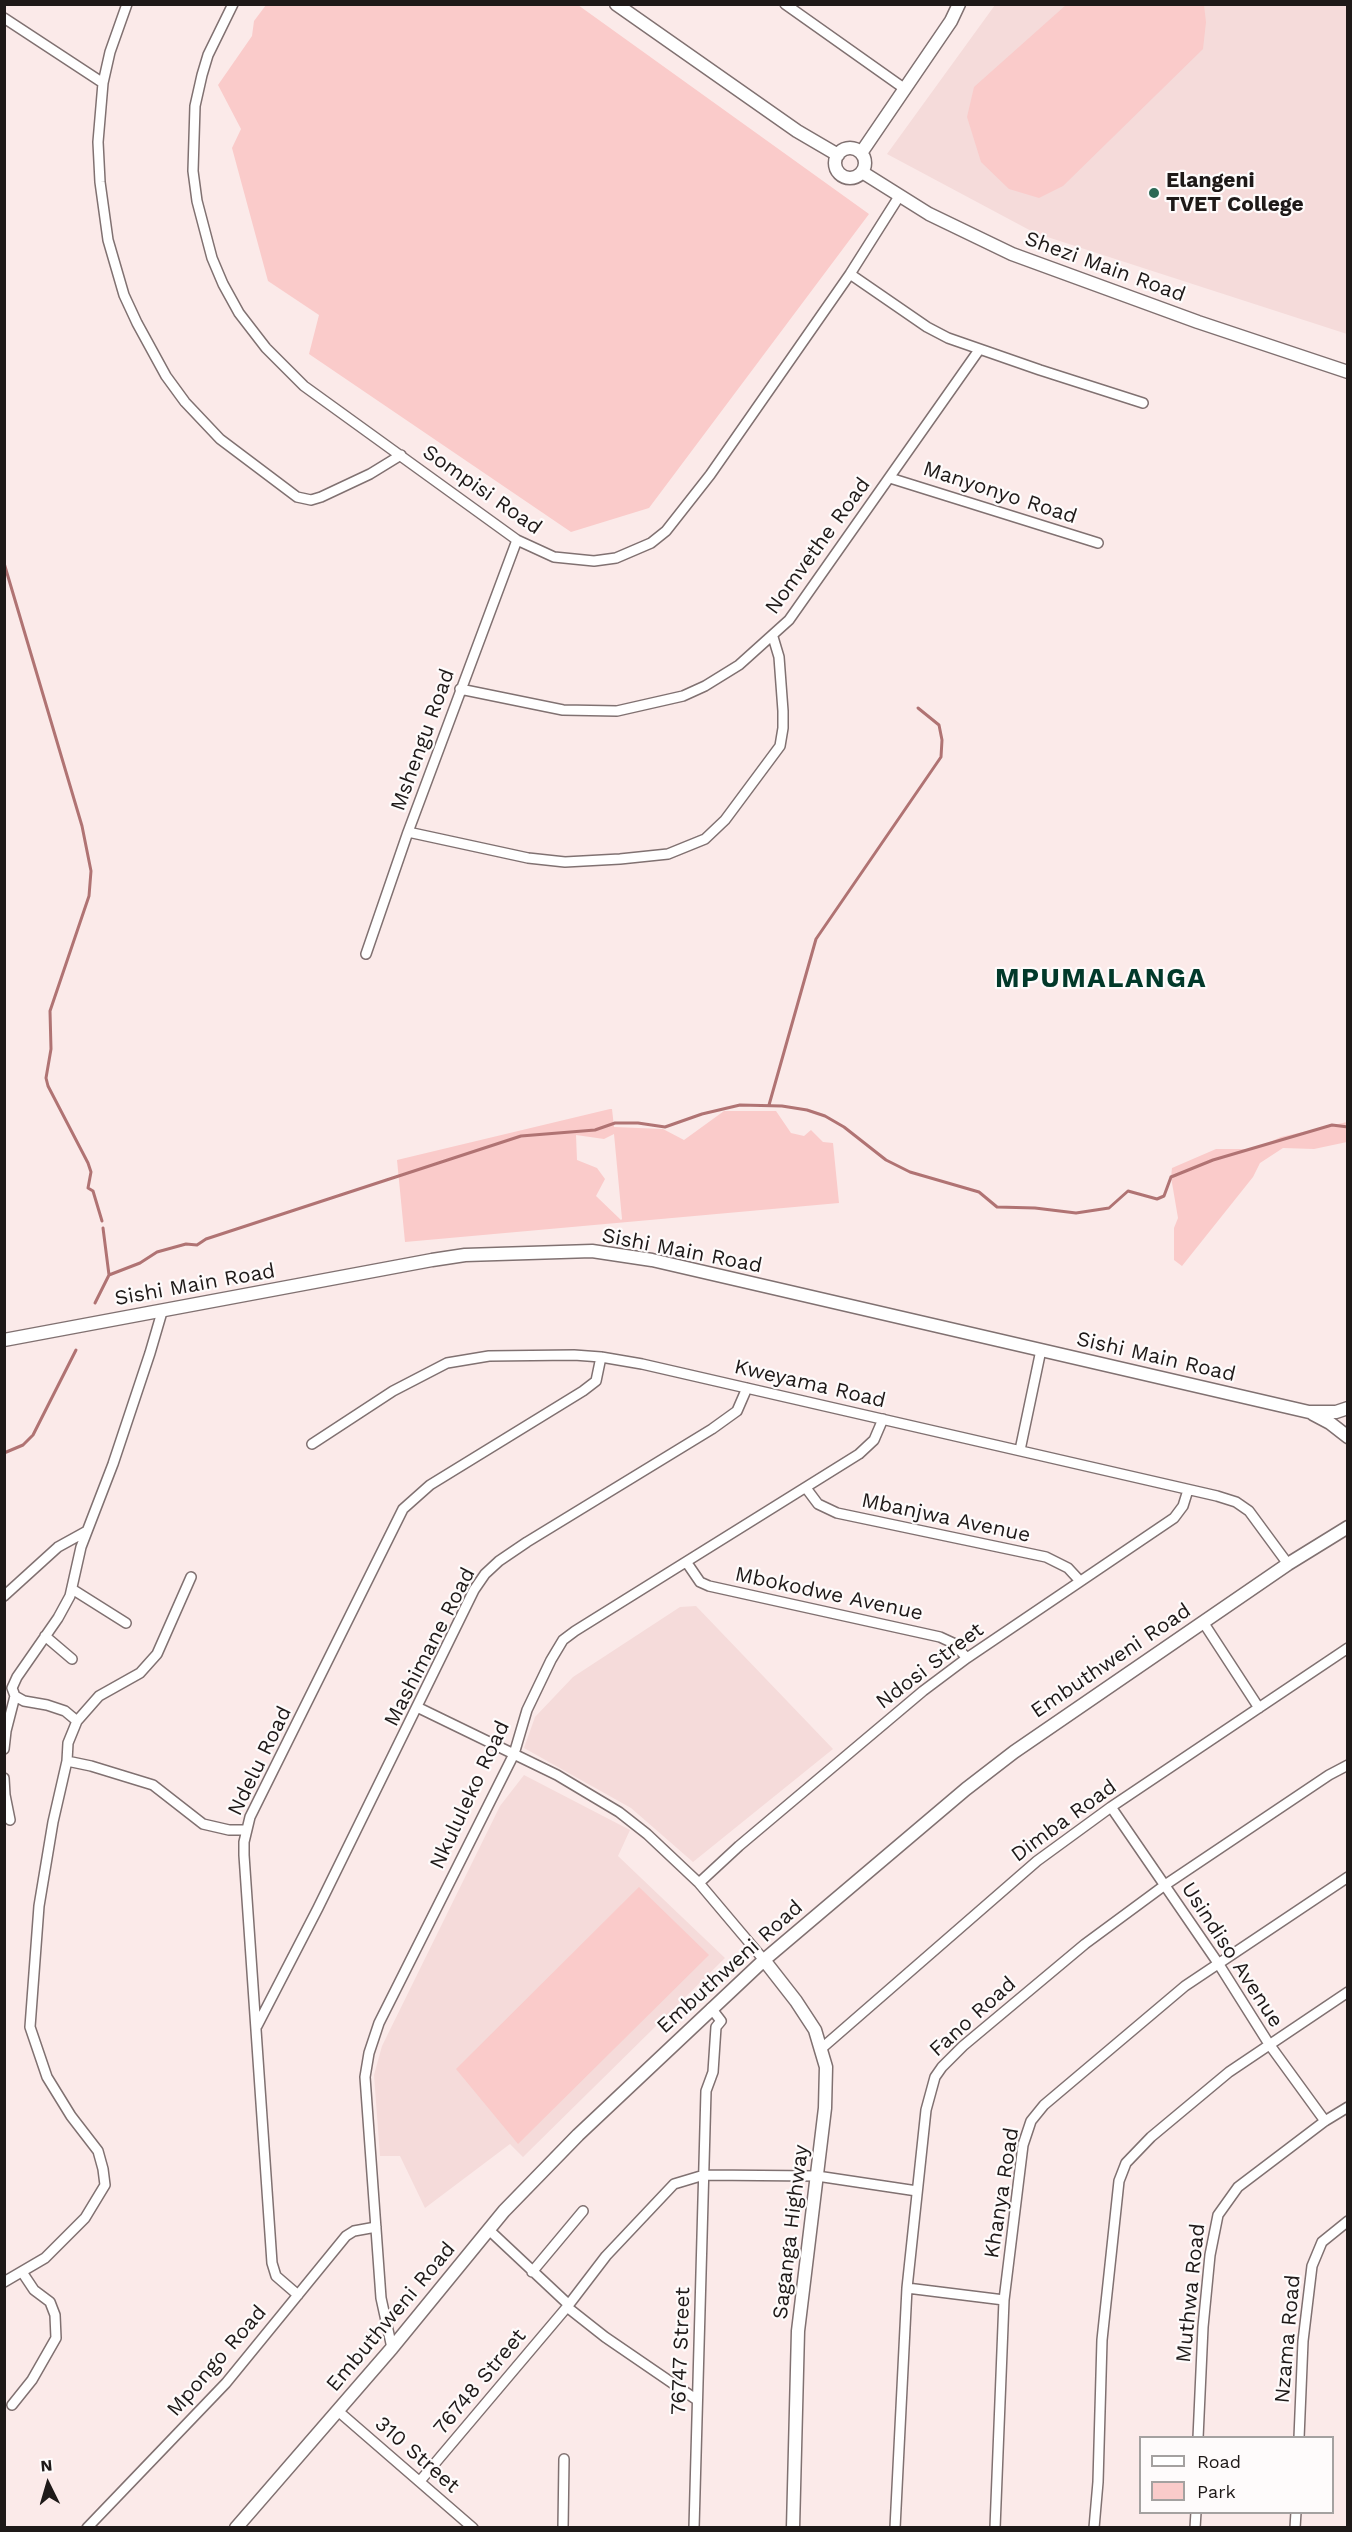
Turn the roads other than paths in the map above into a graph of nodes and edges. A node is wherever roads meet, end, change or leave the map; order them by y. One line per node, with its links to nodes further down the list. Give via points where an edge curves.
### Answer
1 (127, 4): 7 (street)
2 (233, 4): 17 (street, Sompisi Road, via 208,55 195,106 192,138 197,201 212,258 239,313 285,369)
3 (615, 4): 10 (street)
4 (785, 4): 8 (street)
5 (958, 5): 8 (street)
6 (4, 18): 7 (street)
7 (103, 83): 17 (street, via 98,142 100,182 114,263 136,323 184,402 220,439 297,497 321,497)
8 (905, 89): 9 (street)
9 (861, 153): 10 (street, via 852,149); 11 (street, via 865,162)
10 (838, 155): 11 (street, via 836,165 840,174 854,177)
11 (862, 172): 12 (street, Shezi Main Road)
12 (900, 195): 13 (street, Sompisi Road); 15 (street, Shezi Main Road, via 929,214 1012,254)
13 (850, 274): 14 (street, via 927,327); 19 (street, Sompisi Road, via 710,475 666,531 651,543 631,553 594,561 554,557)
14 (980, 350): 16 (street); 18 (street, Nomvethe Road)
15 (1347, 372)
16 (1143, 403)
17 (401, 455): 19 (street, Sompisi Road)
18 (890, 478): 20 (street, Manyonyo Road); 21 (street, Nomvethe Road, via 812,590)
19 (516, 540): 22 (street, Mshengu Road)
20 (1098, 543)
21 (773, 637): 22 (street, Nomvethe Road, via 705,686 683,696 617,711 563,710); 23 (street, via 779,657 783,711 780,746 725,820 705,840 668,854 565,862 528,858)
22 (460, 689): 23 (street, Mshengu Road)
23 (408, 832): 24 (street, Mshengu Road)
24 (366, 954)
25 (162, 1312): 26 (street, Sishi Main Road); 27 (street, Sishi Main Road, via 465,1255 592,1251 651,1260); 39 (street, via 114,1464)
26 (4, 1340)
27 (1041, 1350): 31 (street, Sishi Main Road); 35 (street)
28 (601, 1357): 29 (street, Kweyama Road); 34 (street, Kweyama Road, via 489,1356 447,1363 393,1391); 65 (street, Ndelu Road, via 596,1381 583,1391 430,1485 403,1509)
29 (747, 1388): 32 (street, Kweyama Road); 55 (street, Mashimane Road, via 737,1411 712,1429 526,1542 485,1574)
30 (1347, 1408): 31 (street, Sishi Main Road)
31 (1309, 1412): 33 (street, Sishi Main Road)
32 (884, 1419): 35 (street, Kweyama Road); 36 (street, Nkululeko Road, via 867,1448)
33 (1347, 1437)
34 (312, 1444)
35 (1020, 1450): 37 (street, Kweyama Road)
36 (806, 1488): 40 (street, Nkululeko Road); 43 (street, Mbanjwa Avenue, via 818,1504 837,1513 1046,1557 1068,1568)
37 (1188, 1490): 41 (street, Kweyama Road, via 1236,1502 1249,1511); 43 (street, Ndosi Street, via 1174,1518)
38 (1344, 1527): 41 (street, Embuthweni Road)
39 (87, 1531): 44 (street, via 58,1548); 46 (street)
40 (687, 1563): 52 (street, Mbokodwe Avenue, via 700,1581 709,1586 940,1637 953,1643); 59 (street, Nkululeko Road, via 563,1640 527,1710)
41 (1288, 1564): 48 (street, Embuthweni Road)
42 (191, 1577): 57 (street, via 157,1654 140,1673 99,1696)
43 (1080, 1581): 52 (street, Ndosi Street)
44 (18, 1584): 45 (street); 47 (street)
45 (4, 1587)
46 (72, 1589): 49 (street); 50 (street)
47 (4, 1596)
48 (1203, 1622): 56 (street); 69 (street, Embuthweni Road, via 966,1789)
49 (126, 1623)
50 (45, 1636): 53 (street); 54 (street, via 17,1677)
51 (1347, 1648): 56 (street, Dimba Road)
52 (967, 1658): 67 (street, Ndosi Street, via 863,1740)
53 (72, 1659)
54 (11, 1694): 57 (street, via 65,1711); 58 (street)
55 (419, 1708): 59 (street); 73 (street, Mashimane Road)
56 (1259, 1708): 63 (street, Dimba Road)
57 (77, 1721): 60 (street, via 68,1743)
58 (4, 1749)
59 (514, 1754): 67 (street, via 619,1812); 83 (street, Nkululeko Road, via 379,2023 369,2053 365,2077)
60 (67, 1761): 65 (street, via 153,1785 203,1824); 85 (street, via 52,1822 36,1922 30,2027 47,2077 98,2151 105,2185 85,2218 45,2258)
61 (1347, 1766): 68 (street, Fano Road, via 1329,1774)
62 (4, 1778): 64 (street)
63 (1112, 1807): 68 (street, Usindiso Avenue); 75 (street, Dimba Road, via 1037,1861)
64 (10, 1820)
65 (246, 1830): 73 (street, Ndelu Road, via 244,1855)
66 (1347, 1877): 70 (street, Khanya Road)
67 (699, 1883): 69 (street)
68 (1165, 1885): 70 (street, Usindiso Avenue); 80 (street, Fano Road, via 1084,1944 942,2067 926,2110)
69 (764, 1960): 72 (street, Embuthweni Road); 75 (street, Saganga Highway, via 796,2001)
70 (1218, 1963): 74 (street, Usindiso Avenue); 90 (street, Khanya Road, via 1124,2036 1044,2105 1031,2121 1023,2145)
71 (1347, 1992): 74 (street)
72 (711, 2008): 78 (street, 76747 Street, via 721,2021 716,2027 713,2072 706,2091); 84 (street, Embuthweni Road, via 578,2135)
73 (257, 2026): 89 (street, Ndelu Road, via 272,2263 276,2276)
74 (1269, 2044): 77 (street, Usindiso Avenue); 108 (street, via 1151,2137 1132,2154 1122,2172 1101,2340)
75 (822, 2048): 79 (street, Saganga Highway, via 827,2085)
76 (1347, 2107): 77 (street, Muthwa Road)
77 (1325, 2121): 96 (street, Muthwa Road, via 1238,2187 1218,2215 1204,2317)
78 (704, 2175): 79 (street); 91 (street, 76748 Street, via 682,2180 667,2189 606,2256); 93 (street, 76747 Street)
79 (817, 2176): 80 (street); 105 (street, Saganga Highway, via 798,2331)
80 (917, 2191): 88 (street, Fano Road)
81 (583, 2211): 86 (street)
82 (1347, 2221): 97 (street, Nzama Road, via 1322,2242 1312,2266 1303,2341)
83 (376, 2227): 89 (street, Mpongo Road, via 346,2236); 92 (street, Nkululeko Road, via 381,2298)
84 (489, 2230): 86 (street); 92 (street, Embuthweni Road)
85 (22, 2272): 87 (street); 94 (street, via 34,2290 50,2302 56,2338)
86 (532, 2272): 91 (street)
87 (4, 2282)
88 (907, 2288): 90 (street); 106 (street, Fano Road)
89 (298, 2295): 100 (street, Mpongo Road, via 226,2383)
90 (1004, 2300): 107 (street, Khanya Road)
91 (568, 2306): 93 (street, via 605,2337); 99 (street, 76748 Street)
92 (392, 2348): 95 (street, Embuthweni Road)
93 (697, 2400): 104 (street, 76747 Street)
94 (12, 2405)
95 (338, 2411): 99 (street, 310 Street); 101 (street, Embuthweni Road)
96 (1198, 2436)
97 (1299, 2436)
98 (564, 2459): 103 (street)
99 (420, 2481): 102 (street, 310 Street)
100 (87, 2528)
101 (236, 2528)
102 (472, 2528)
103 (563, 2528)
104 (694, 2528)
105 (793, 2528)
106 (895, 2528)
107 (995, 2528)
108 (1094, 2528)

